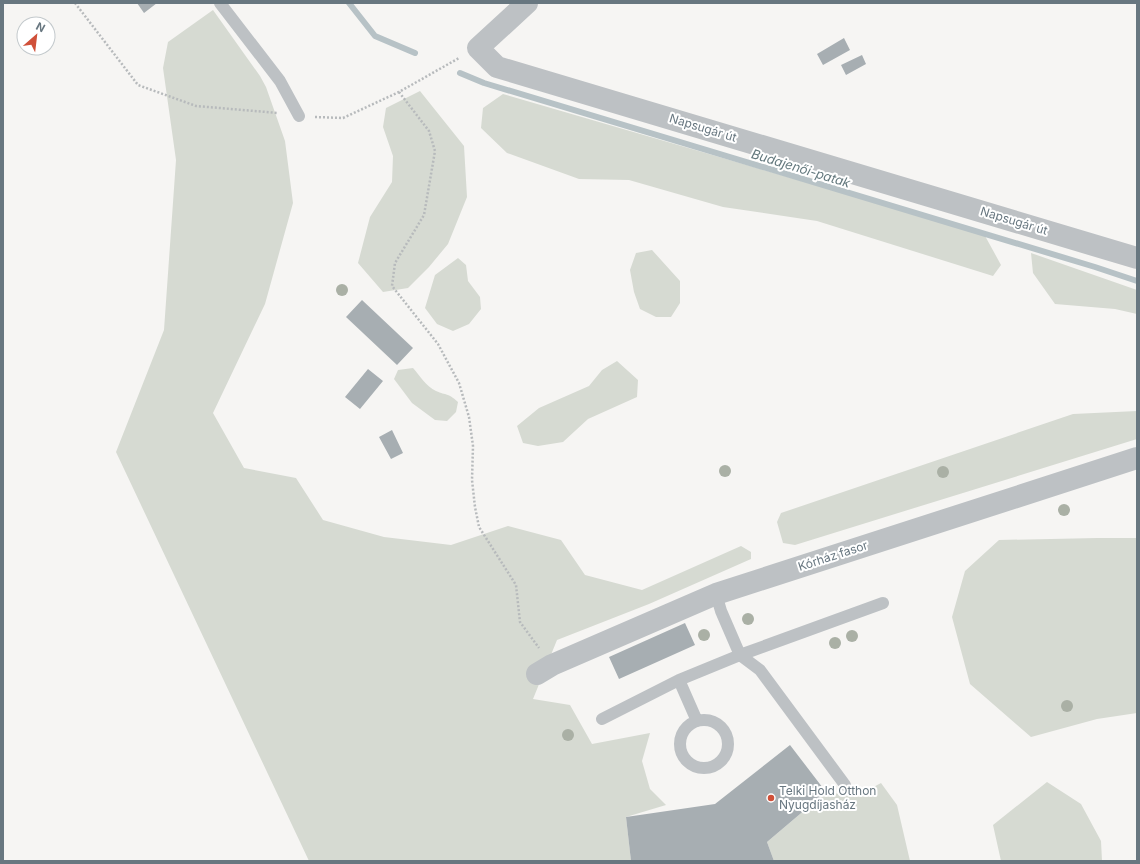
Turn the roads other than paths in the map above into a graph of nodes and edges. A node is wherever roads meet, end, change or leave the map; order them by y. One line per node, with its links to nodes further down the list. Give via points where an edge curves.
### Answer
1 (220, 3): 3 (lane, via 280,81)
2 (527, 3): 4 (street, Napsugár út, via 478,48 497,67)
3 (299, 116)
4 (1137, 258)
5 (1137, 458): 6 (street, Kórház fasor)
6 (716, 594): 8 (lane); 9 (street, Kórház fasor)
7 (883, 604): 8 (lane)
8 (740, 655): 10 (lane); 13 (lane, via 760,670)
9 (545, 670)
10 (679, 680): 11 (lane); 12 (lane)
11 (602, 719)
12 (696, 721)
13 (845, 785)

